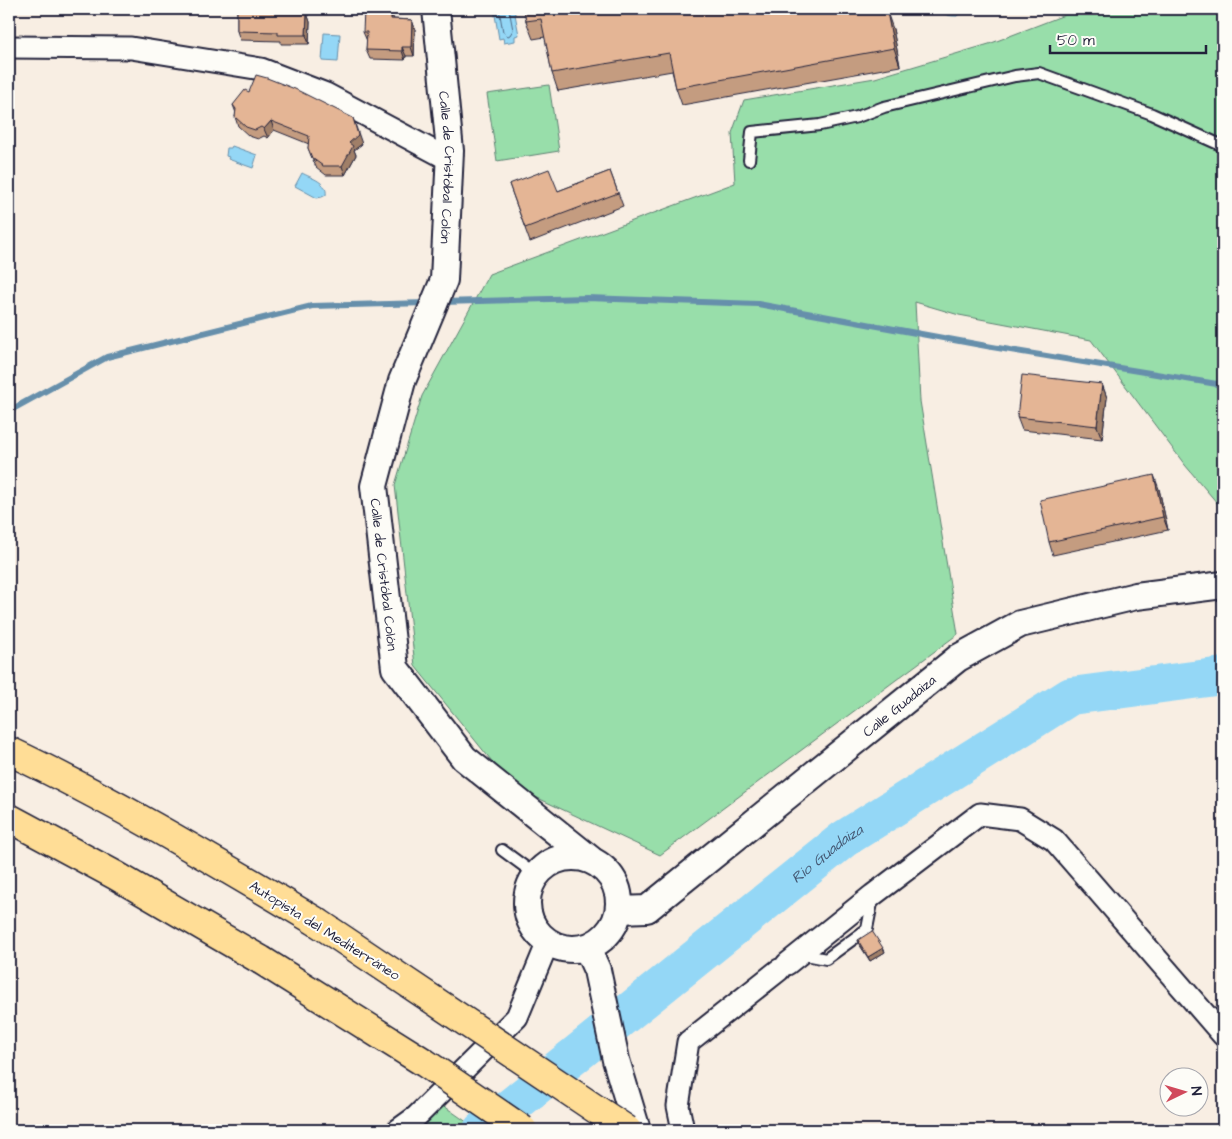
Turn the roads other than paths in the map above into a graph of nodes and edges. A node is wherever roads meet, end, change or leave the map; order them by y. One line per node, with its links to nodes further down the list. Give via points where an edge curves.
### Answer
1 (436, 9): 4 (street, Calle de Cristóbal Colón)
2 (9, 47): 4 (street, via 131,48 261,70 326,94)
3 (1223, 146): 5 (lane, via 1152,114 1039,72 820,125 752,132)
4 (450, 160): 10 (street, Calle de Cristóbal Colón, via 444,280 402,381 374,486 395,668 464,758)
5 (749, 160)
6 (1223, 584): 12 (street, Calle Guadaiza, via 1136,596 1020,624 958,658 647,909)
7 (9, 751): 18 (highway, Autopista del Mediterráneo, bridge, via 186,844 317,922)
8 (9, 818): 17 (highway, bridge, via 260,960 425,1063)
9 (502, 850): 11 (lane)
10 (590, 859): 11 (street, via 560,858 547,864); 12 (street, via 604,868 613,880 619,894)
11 (536, 875): 13 (street, via 526,904 537,932)
12 (619, 910): 14 (street, via 616,922 599,942)
13 (548, 942): 14 (street); 16 (street, via 517,1017 416,1117)
14 (592, 959): 19 (street)
15 (1223, 1035): 20 (street, via 1054,840 1020,819 980,814 688,1042 678,1106)
16 (398, 1130)
17 (523, 1130)
18 (628, 1130)
19 (637, 1130)
20 (683, 1130)

